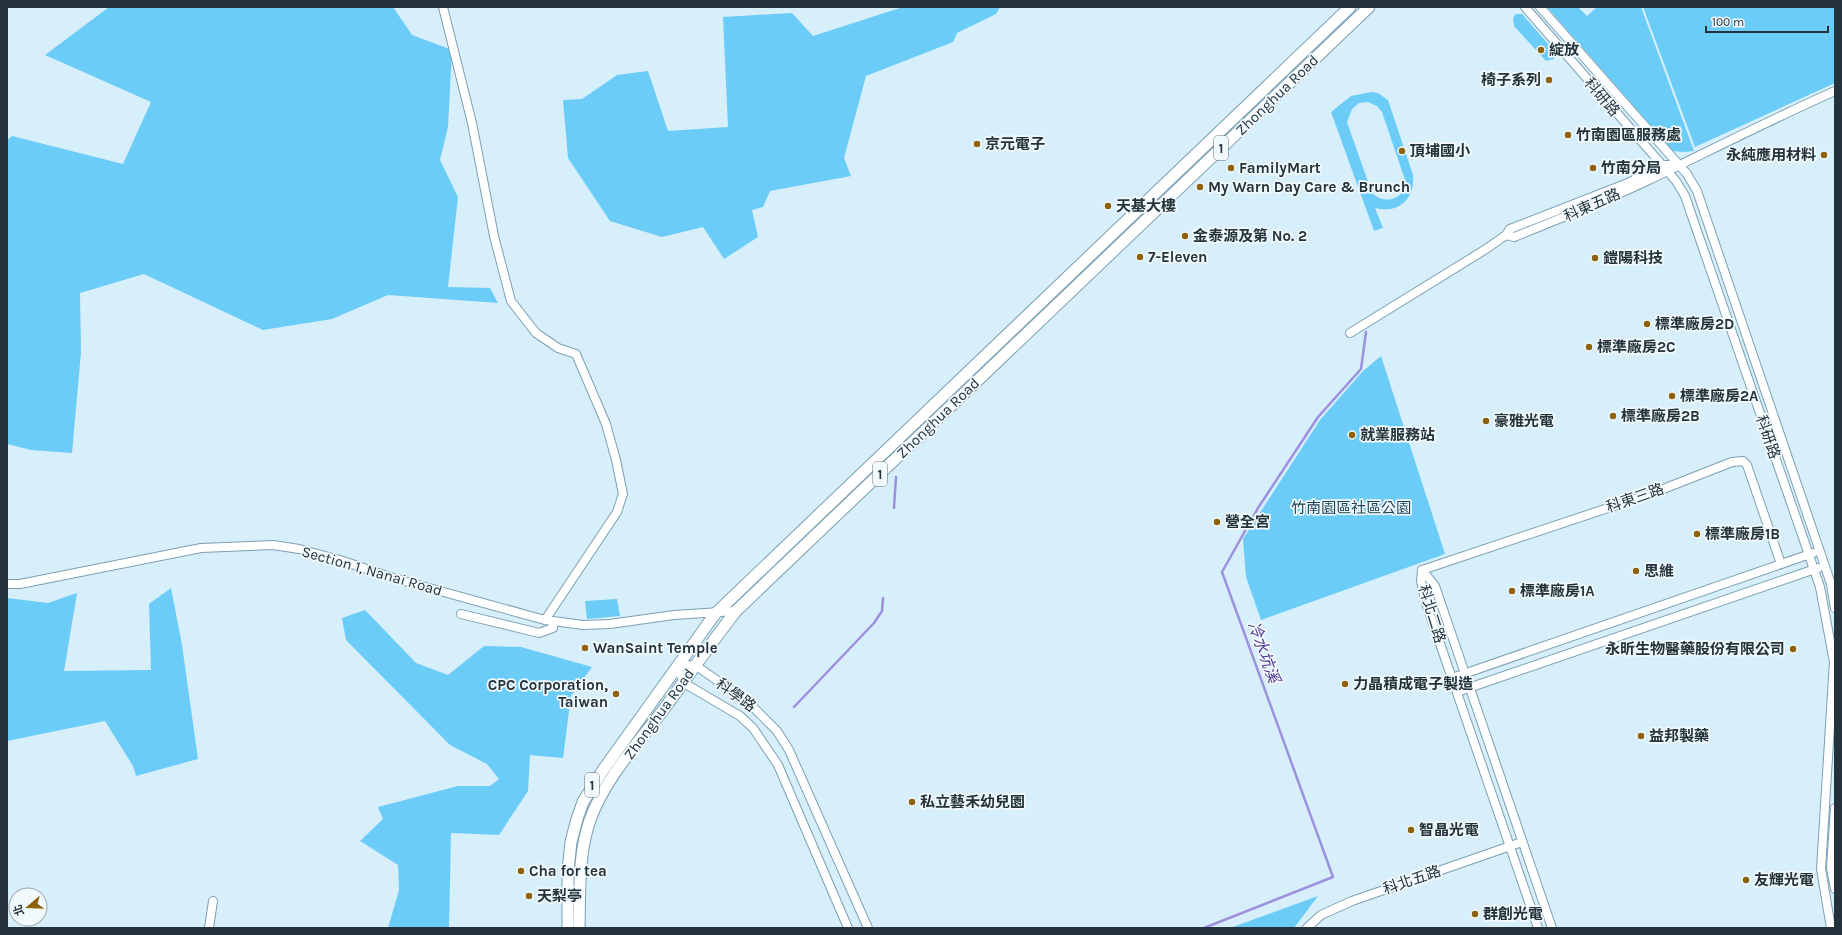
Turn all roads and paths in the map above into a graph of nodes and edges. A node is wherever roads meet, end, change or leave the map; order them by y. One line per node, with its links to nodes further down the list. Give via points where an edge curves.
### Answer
1 (443, 7): 23 (street, via 511,301 536,333 558,348 576,354 606,424 623,494 617,512)
2 (1350, 7): 10 (main road, Zhonghua Road / 1)
3 (1369, 7): 11 (main road, Zhonghua Road / 1)
4 (1525, 7): 8 (street, 科研路)
5 (1540, 7): 7 (street, 科研路)
6 (1835, 91): 7 (street, via 1756,126)
7 (1679, 165): 8 (street, 科東五路); 12 (street, 科研路, via 1697,191)
8 (1665, 168): 9 (street, 科東五路, via 1510,229 1506,235 1486,249); 13 (street, 科研路, via 1685,196)
9 (1350, 333)
10 (828, 506): 11 (main road); 22 (main road, Zhonghua Road / 1)
11 (837, 515): 20 (main road, Zhonghua Road / 1)
12 (1819, 551): 13 (street); 15 (street, 科研路)
13 (1809, 555): 14 (street); 17 (street, 科研路)
14 (1781, 564): 16 (street, 科東三路, via 1747,465 1743,461 1732,462 1653,493); 26 (street)
15 (1824, 566): 17 (street); 19 (street, 科研路, via 1831,584)
16 (1422, 570): 26 (street, 科北二路, via 1435,586); 27 (street, 科北二路, via 1423,591)
17 (1814, 570): 29 (street); 31 (street, 科研路, via 1820,588 1834,662)
18 (7, 584): 23 (street, Section 1, Nanai Road, via 20,584 201,548 273,545 320,554 393,578)
19 (1835, 608)
20 (736, 611): 22 (street, Section 1, Nanai Road); 24 (main road, Zhonghua Road / 1)
21 (461, 614): 23 (street, via 539,633 553,628)
22 (715, 614): 23 (street, Section 1, Nanai Road, via 674,615 610,624); 25 (main road, Zhonghua Road / 1)
23 (549, 620)
24 (695, 665): 25 (street); 28 (main road, Zhonghua Road / 1); 43 (street, 科學路, via 748,702 778,731 789,750)
25 (677, 666): 28 (street); 40 (main road, Zhonghua Road / 1, via 583,802 571,842 568,870)
26 (1464, 673): 27 (street); 29 (street, 科北二路)
27 (1452, 678): 30 (street, 科北二路)
28 (684, 683): 41 (main road, Zhonghua Road / 1, via 613,776 593,813 584,841 580,869); 42 (street, 科學路, via 740,716 766,746 778,765)
29 (1469, 688): 30 (street); 35 (street, 科北二路)
30 (1457, 692): 36 (street, 科北二路)
31 (1831, 757): 33 (street, 科研路)
32 (1835, 772): 33 (street)
33 (1826, 775): 47 (street, 科研路, via 1821,869)
34 (1835, 808): 37 (street, via 1831,868)
35 (1522, 842): 36 (street, 科北五路); 46 (street, 科北二路)
36 (1510, 846): 44 (street, 科北五路, via 1346,903 1321,915); 45 (street, 科北二路)
37 (1835, 889)
38 (213, 901): 39 (street)
39 (209, 928)
40 (568, 928)
41 (579, 928)
42 (848, 928)
43 (868, 928)
44 (1307, 928)
45 (1538, 928)
46 (1552, 928)
47 (1831, 928)

